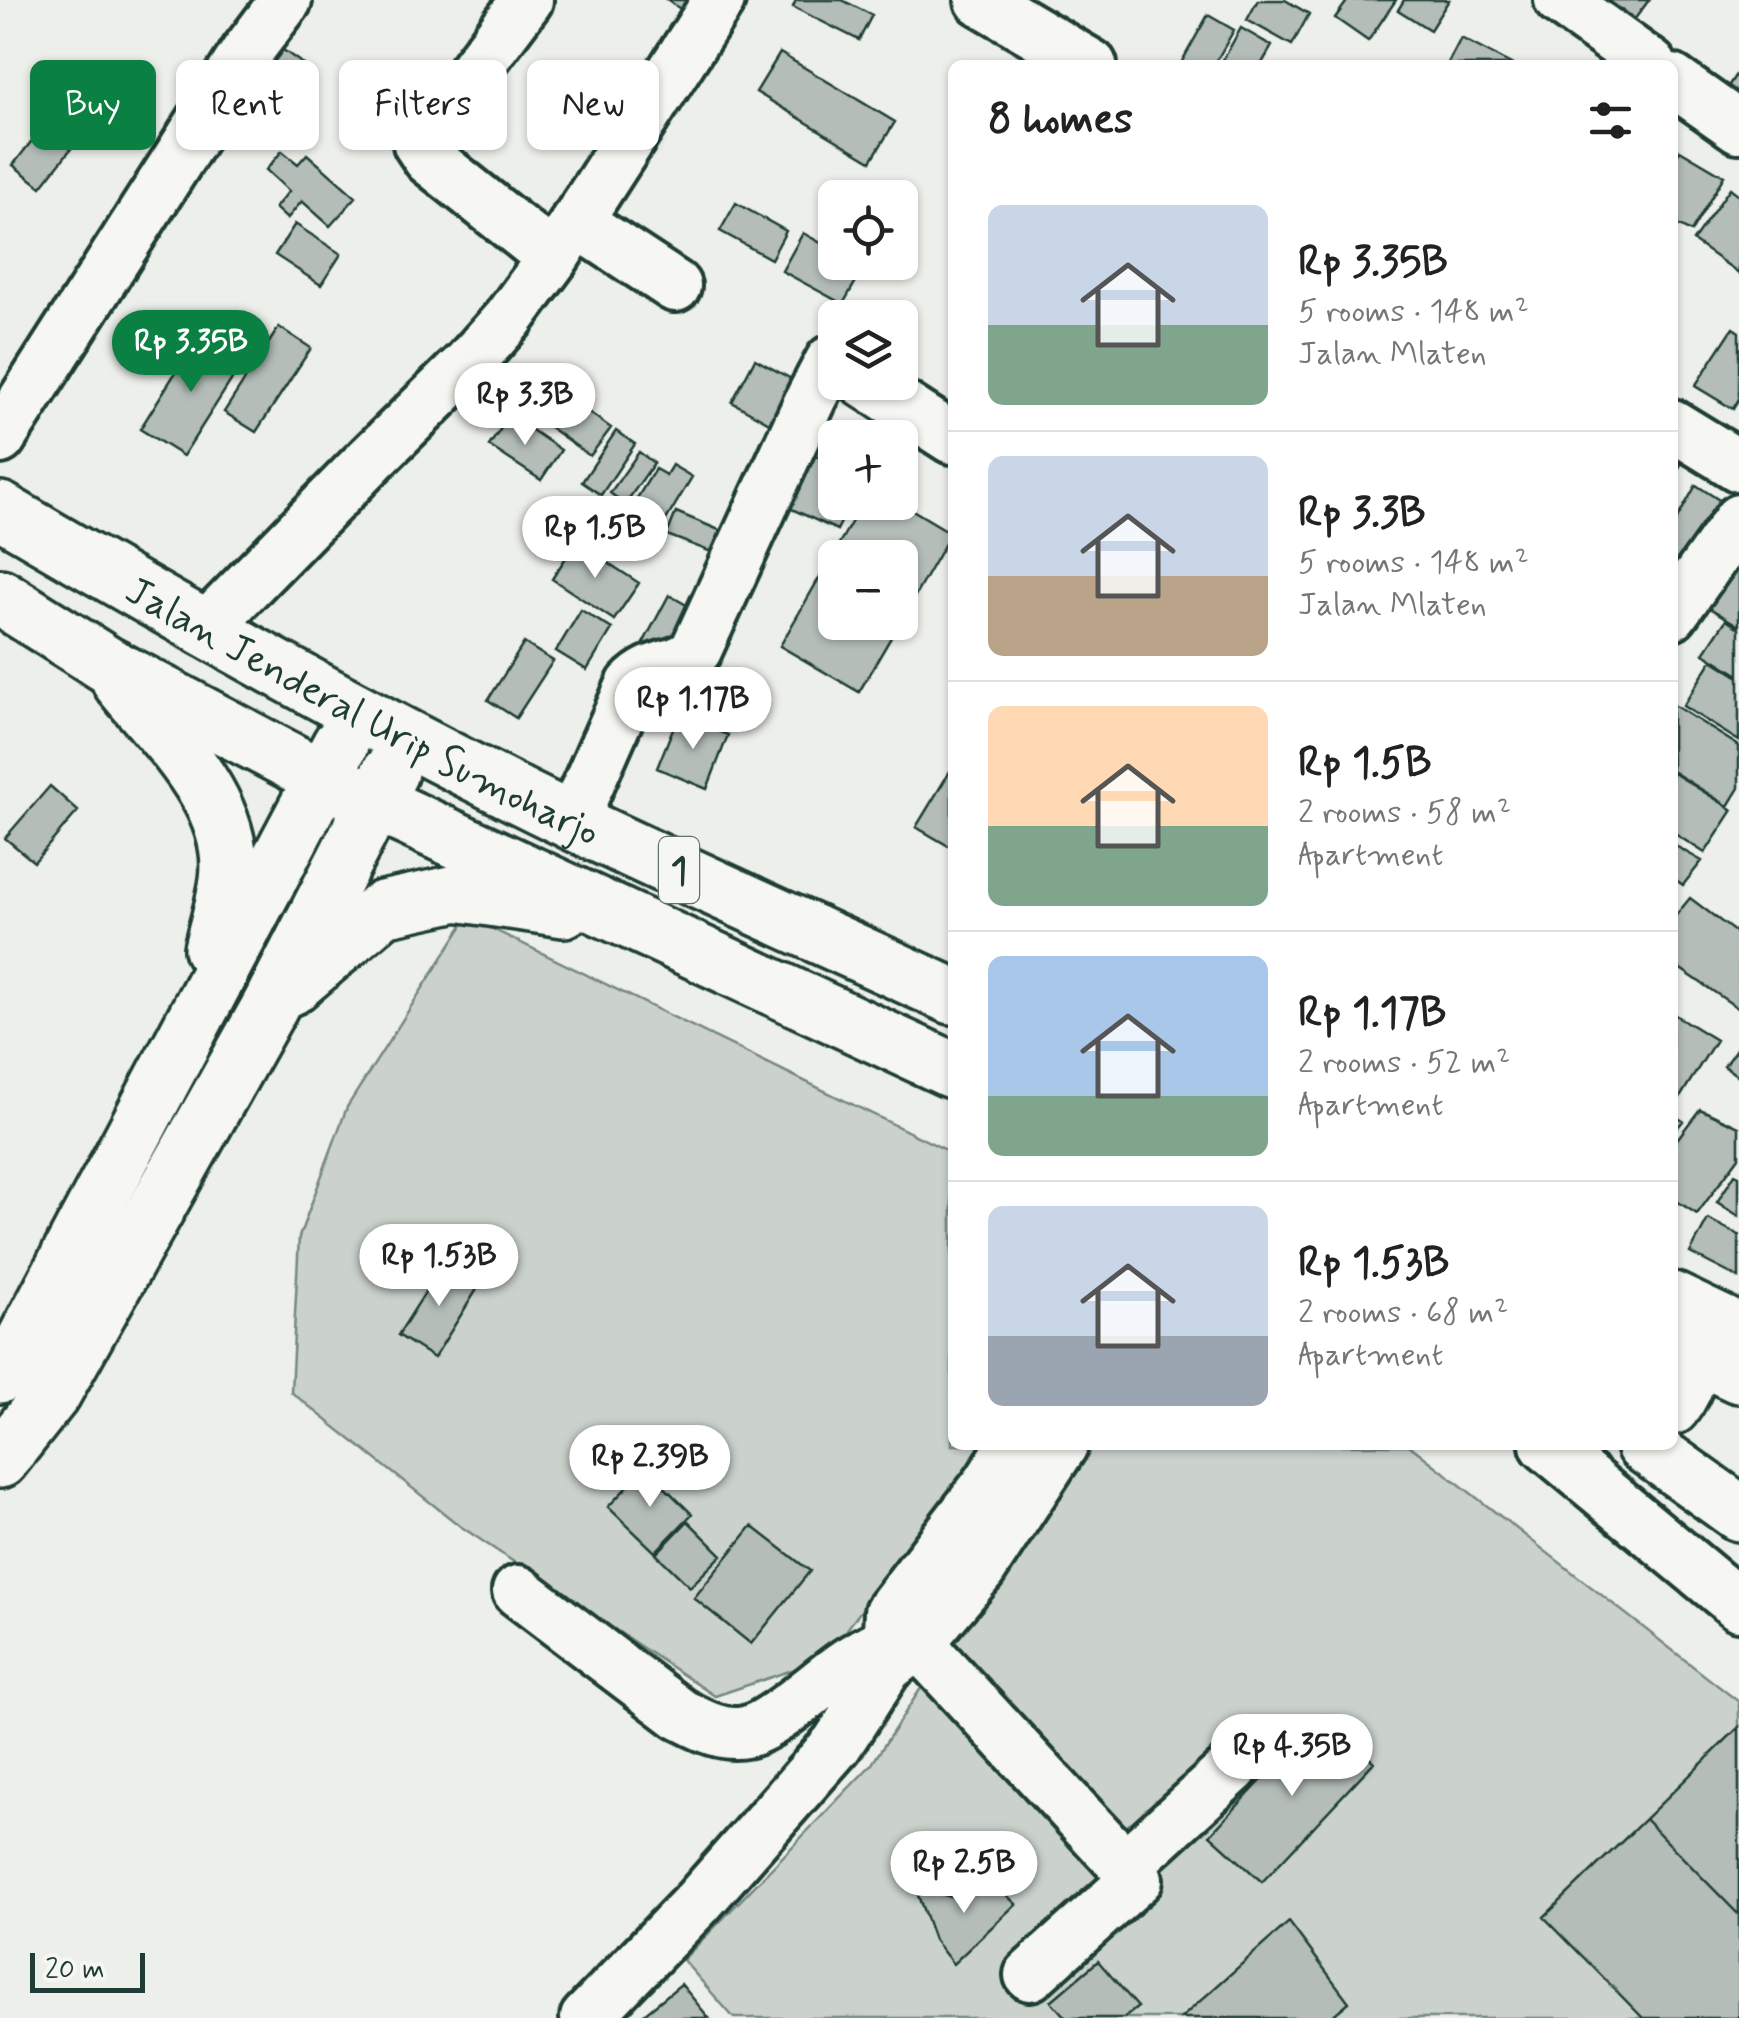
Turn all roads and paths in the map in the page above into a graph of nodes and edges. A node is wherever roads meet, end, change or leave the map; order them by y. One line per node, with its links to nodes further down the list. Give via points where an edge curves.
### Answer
1 (528, 0): 10 (street, via 419,144 430,159)
2 (719, 0): 10 (street)
3 (981, 0): 6 (street)
4 (1560, 0): 7 (street)
5 (273, 5): 16 (street)
6 (1082, 60)
7 (1644, 60)
8 (1678, 84): 9 (street)
9 (1739, 127)
10 (564, 239): 11 (street); 22 (street, via 468,364)
11 (675, 286)
12 (818, 386): 28 (street, via 696,650 649,670 632,686)
13 (893, 400): 15 (street)
14 (1678, 429): 17 (street)
15 (948, 435)
16 (0, 438)
17 (1739, 466)
18 (0, 510): 22 (highway, Jalan Jenderal Urip Sumoharjo / 1)
19 (1739, 520): 21 (street)
20 (0, 598): 23 (highway, Jalan Jenderal Urip Sumoharjo / 1)
21 (1678, 606)
22 (204, 630): 24 (highway, Jalan Jenderal Urip Sumoharjo / 1)
23 (106, 664): 26 (highway, Jalan Jenderal Urip Sumoharjo / 1); 32 (highway, via 197,778 223,824 228,878)
24 (357, 711): 25 (highway, Jalan Jenderal Urip Sumoharjo / 1); 26 (highway)
25 (408, 738): 27 (highway); 28 (highway, Jalan Jenderal Urip Sumoharjo / 1)
26 (324, 779): 27 (highway, Jalan Jenderal Urip Sumoharjo / 1); 32 (highway)
27 (374, 802): 29 (highway, Jalan Jenderal Urip Sumoharjo / 1); 31 (highway)
28 (572, 821): 30 (highway, Jalan Jenderal Urip Sumoharjo / 1)
29 (628, 918): 31 (highway, via 458,894 383,910); 33 (highway, Jalan Jenderal Urip Sumoharjo / 1)
30 (948, 994)
31 (270, 1006): 45 (highway, via 53,1393)
32 (196, 1015): 38 (highway, via 18,1353)
33 (948, 1068)
34 (1678, 1331): 36 (highway)
35 (1678, 1332): 39 (highway)
36 (1739, 1332)
37 (1678, 1335): 40 (highway, via 1690,1360)
38 (0, 1375)
39 (1739, 1375)
40 (1678, 1396)
41 (1010, 1450): 49 (street, via 890,1612)
42 (1059, 1450): 49 (street, via 980,1570)
43 (1552, 1450): 48 (street)
44 (1651, 1450): 46 (highway)
45 (0, 1460)
46 (1739, 1514)
47 (518, 1591): 49 (street, via 680,1714 724,1732 762,1726 850,1662)
48 (1739, 1606)
49 (898, 1651): 51 (street); 53 (street, via 803,1785)
50 (1234, 1768): 51 (street)
51 (1124, 1866): 52 (street, via 1138,1879)
52 (1030, 1975)
53 (586, 2018)

